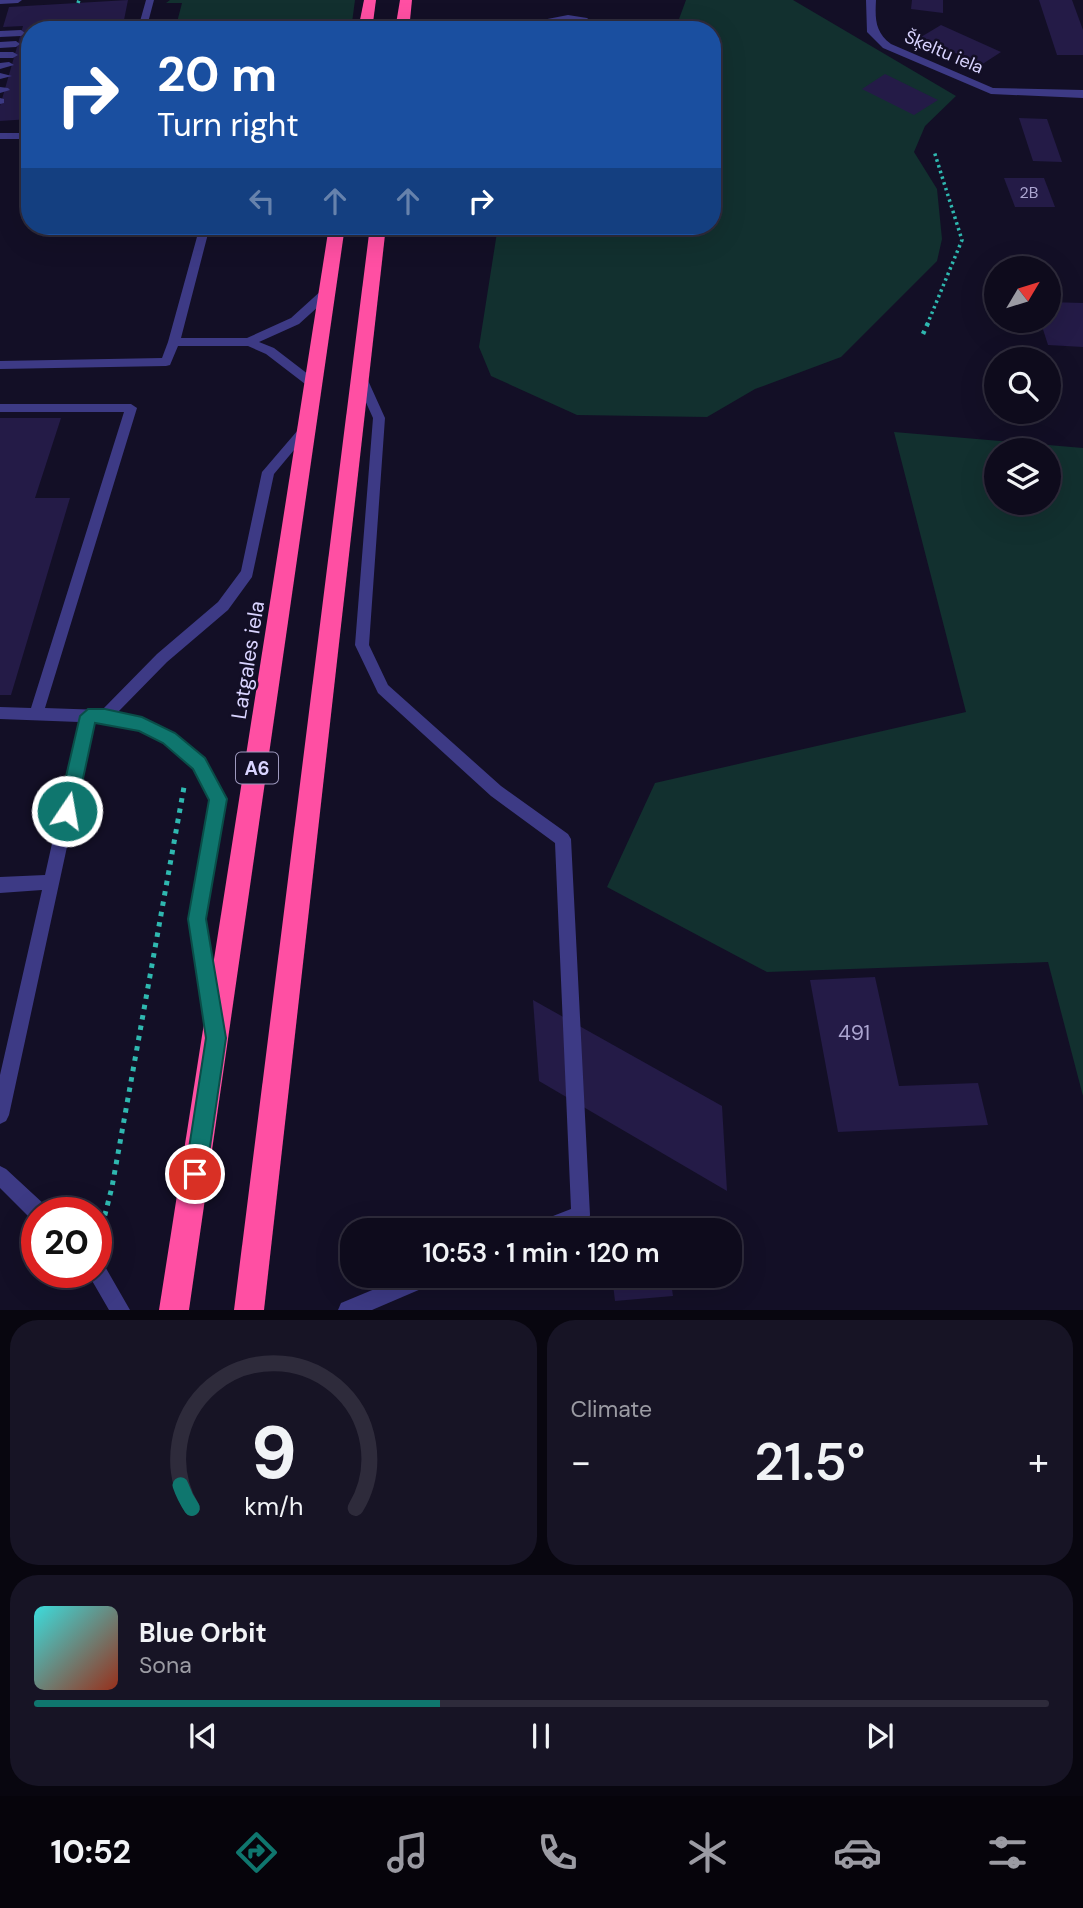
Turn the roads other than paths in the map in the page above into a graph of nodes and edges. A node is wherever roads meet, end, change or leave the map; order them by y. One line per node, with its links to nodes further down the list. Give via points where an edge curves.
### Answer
1 (18, 0): 6 (lane)
2 (150, 0): 7 (lane)
3 (370, 0): 8 (highway)
4 (405, 0): 9 (highway)
5 (871, 0): 18 (street, Šķeltu iela, via 869,28 874,38 887,46 991,91)
6 (0, 1)
7 (145, 21)
8 (366, 21)
9 (403, 21)
10 (545, 21): 11 (lane, via 565,15)
11 (589, 21)
12 (21, 33): 13 (lane)
13 (0, 34)
14 (16, 44): 15 (lane)
15 (0, 45)
16 (0, 55): 17 (lane)
17 (13, 55)
18 (1083, 94)
19 (0, 136): 20 (lane)
20 (21, 136)
21 (203, 235): 25 (lane)
22 (336, 235): 24 (highway, Latgales iela / A6)
23 (377, 235): 28 (highway)
24 (327, 292): 26 (lane, via 295,321); 29 (highway, Latgales iela / A6)
25 (174, 342): 26 (lane); 27 (lane, via 166,362)
26 (249, 342): 29 (lane, via 270,351)
27 (0, 365)
28 (360, 375): 42 (lane, via 379,418 362,645 383,689 496,791 562,839 581,1214); 48 (highway)
29 (313, 384): 31 (highway, Latgales iela / A6)
30 (0, 408): 33 (lane, via 131,408)
31 (308, 426): 35 (lane, via 268,472 247,573 223,606 162,658); 38 (highway, Latgales iela / A6)
32 (0, 713): 33 (lane)
33 (36, 714): 34 (lane)
34 (88, 716): 35 (lane); 36 (lane)
35 (105, 716): 38 (lane, via 142,724 169,738 199,763 218,799 197,919)
36 (51, 882): 37 (lane); 39 (lane)
37 (0, 885)
38 (216, 1038): 47 (highway, Latgales iela / A6)
39 (0, 1115)
40 (0, 1175): 41 (lane)
41 (23, 1197)
42 (571, 1218)
43 (107, 1288): 46 (lane)
44 (398, 1288): 45 (lane)
45 (349, 1308)
46 (120, 1310)
47 (174, 1310)
48 (249, 1310)

